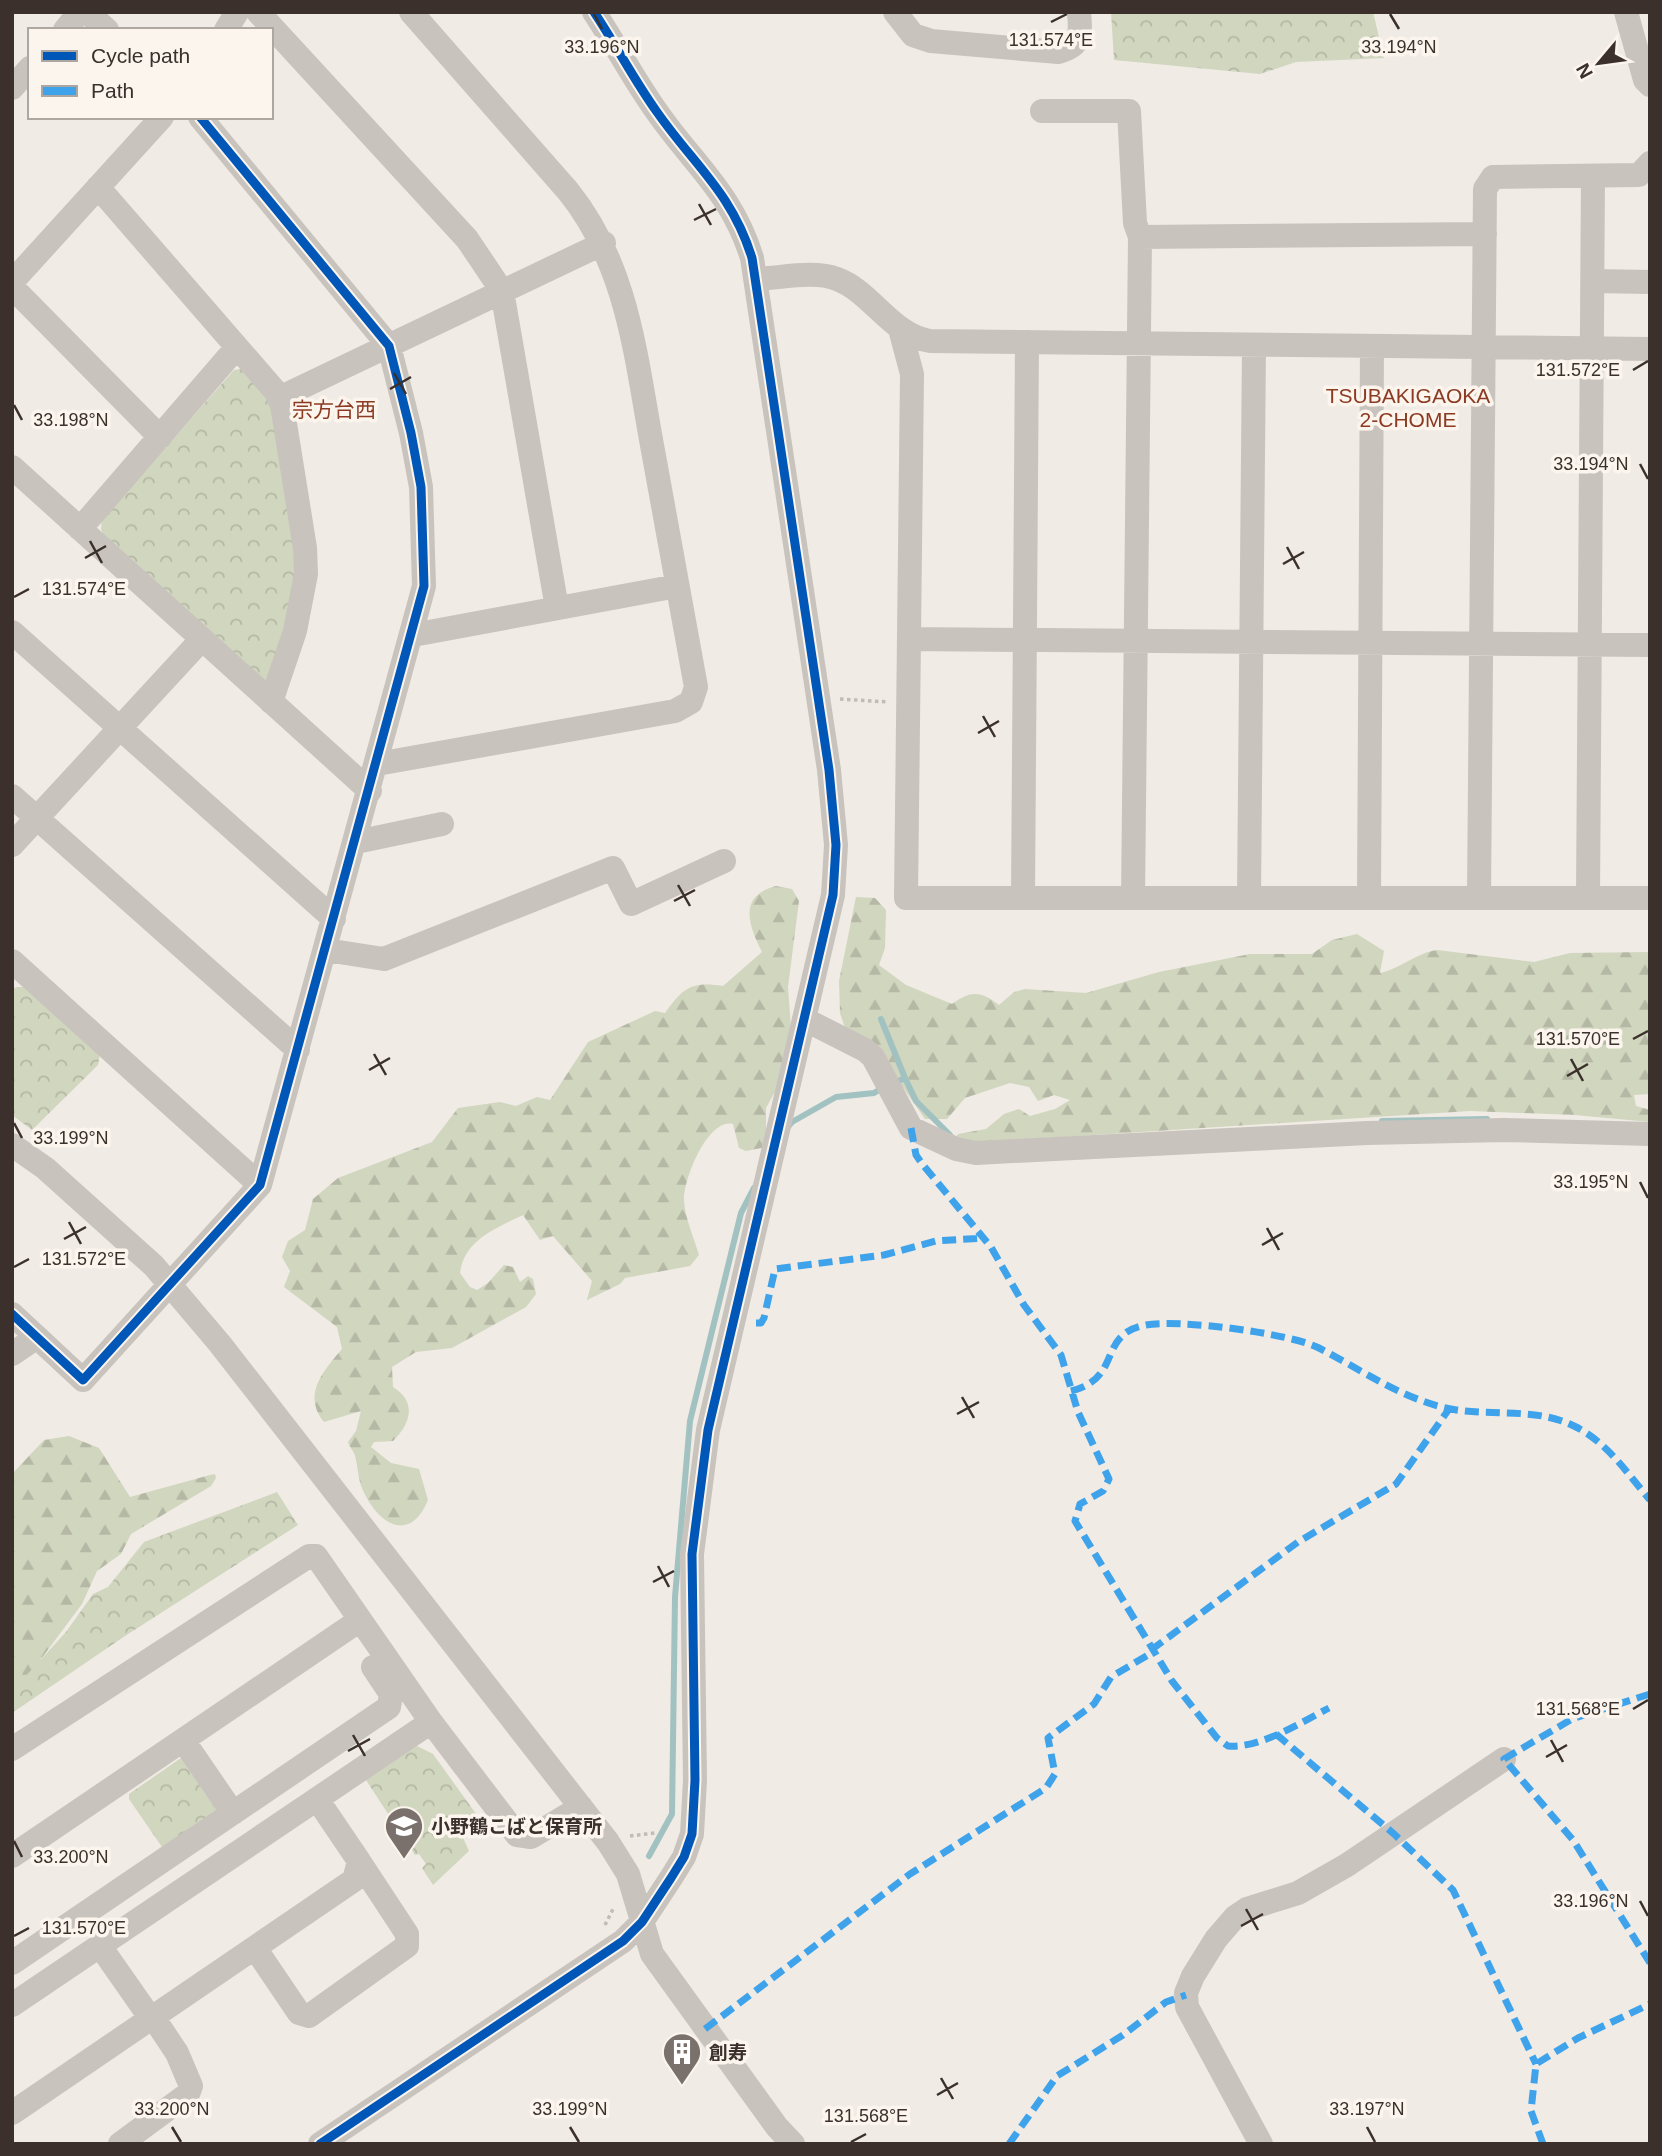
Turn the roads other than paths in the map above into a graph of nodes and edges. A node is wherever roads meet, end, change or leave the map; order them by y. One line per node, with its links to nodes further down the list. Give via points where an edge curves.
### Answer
1 (80, 12): 10 (street)
2 (87, 12): 11 (street)
3 (237, 12): 12 (street)
4 (258, 12): 13 (street)
5 (411, 12): 26 (street, via 568,191)
6 (594, 12): 27 (street, via 654,109 725,196 745,237)
7 (895, 12): 8 (street, via 913,35 931,41 1058,52 1072,49 1081,36)
8 (1079, 12)
9 (1626, 12): 16 (street)
10 (67, 28)
11 (105, 28)
12 (227, 28)
13 (273, 28)
14 (273, 28): 31 (street, via 467,239)
15 (28, 70): 17 (street)
16 (1650, 85)
17 (12, 88)
18 (1042, 111): 25 (street, via 1129,111 1135,223)
19 (160, 119): 23 (street)
20 (202, 119): 36 (street)
21 (1650, 163): 22 (street, via 1639,175)
22 (1593, 177): 24 (street, via 1493,177 1485,189); 28 (street)
23 (99, 187): 30 (street); 38 (street)
24 (1485, 234): 25 (street); 39 (street)
25 (1140, 237): 34 (street)
26 (604, 243): 31 (street); 46 (street, via 630,327)
27 (756, 279): 32 (street, via 836,278); 79 (street, via 835,824 833,895)
28 (1592, 281): 29 (street); 40 (street)
29 (1650, 282)
30 (12, 284): 43 (street)
31 (502, 291): 36 (street); 47 (street)
32 (900, 329): 33 (street, via 918,340); 51 (street, via 912,374)
33 (1027, 342): 34 (street); 52 (street)
34 (1139, 343): 35 (street); 53 (street)
35 (1254, 345): 37 (street); 54 (street)
36 (389, 346): 42 (street); 49 (street, via 411,433 422,505 424,586)
37 (1372, 346): 39 (street); 55 (street)
38 (237, 347): 42 (street); 43 (street)
39 (1483, 347): 40 (street); 56 (street)
40 (1592, 348): 41 (street); 57 (street)
41 (1650, 349)
42 (279, 398): 59 (street, via 306,574 295,631)
43 (160, 437): 45 (street)
44 (12, 467): 45 (street)
45 (80, 529): 50 (street)
46 (677, 586): 47 (street); 61 (street, via 696,687 685,707)
47 (557, 608): 49 (street)
48 (12, 632): 60 (street)
49 (413, 635): 61 (street)
50 (202, 639): 59 (street); 60 (street)
51 (909, 639): 52 (street); 69 (street, via 906,898)
52 (1025, 640): 53 (street); 69 (street)
53 (1136, 641): 54 (street); 70 (street)
54 (1251, 642): 55 (street); 71 (street)
55 (1371, 643): 56 (street); 72 (street)
56 (1481, 644): 57 (street); 73 (street)
57 (1590, 645): 58 (street); 74 (street)
58 (1650, 645)
59 (271, 702): 62 (street)
60 (120, 727): 64 (street); 76 (street)
61 (377, 764): 62 (street)
62 (370, 791): 66 (street)
63 (12, 796): 64 (street)
64 (37, 818): 67 (street); 80 (street)
65 (443, 824): 66 (street)
66 (356, 842): 76 (street)
67 (12, 845)
68 (724, 861): 77 (street, via 631,904 614,868 384,959)
69 (1023, 898): 70 (street)
70 (1133, 898): 71 (street)
71 (1249, 898): 72 (street)
72 (1369, 898): 73 (street)
73 (1479, 898): 74 (street)
74 (1588, 898): 75 (street)
75 (1650, 898)
76 (334, 919): 77 (street)
77 (326, 950): 80 (street)
78 (15, 969): 83 (street)
79 (804, 1020): 81 (street, via 873,1057 911,1128 975,1153 1367,1133); 98 (street, via 705,1452 692,1554 692,1834 684,1857)
80 (298, 1050): 83 (street)
81 (1650, 1134)
82 (12, 1145): 84 (street, via 45,1168)
83 (260, 1185): 84 (street)
84 (171, 1284): 86 (street, via 83,1380); 94 (street)
85 (12, 1314): 86 (street)
86 (37, 1337): 87 (street)
87 (12, 1354)
88 (354, 1624): 89 (street); 90 (street); 91 (street, via 316,1556 309,1556); 95 (street, via 391,1694 389,1707)
89 (431, 1722): 93 (street); 94 (street, via 517,1835 531,1837)
90 (183, 1740): 95 (street); 96 (street)
91 (12, 1749)
92 (1504, 1759): 108 (street, via 1347,1865 1298,1893 1241,1912 1216,1939 1188,1986 1188,2007)
93 (317, 1799): 97 (street); 99 (street)
94 (581, 1807): 98 (street, via 622,1862)
95 (233, 1813): 101 (street)
96 (12, 1856)
97 (359, 1861): 100 (street, via 354,1880); 100 (street, via 407,1934 407,1946 309,2016 299,2013)
98 (642, 1922): 106 (street, via 623,1941); 107 (street, via 658,1964)
99 (100, 1945): 102 (street); 103 (street)
100 (255, 1948): 103 (street)
101 (12, 1963)
102 (12, 2005)
103 (152, 2018): 104 (street); 105 (street, via 177,2053 191,2086 188,2094)
104 (12, 2113)
105 (120, 2144)
106 (320, 2144)
107 (793, 2144)
108 (1261, 2144)

